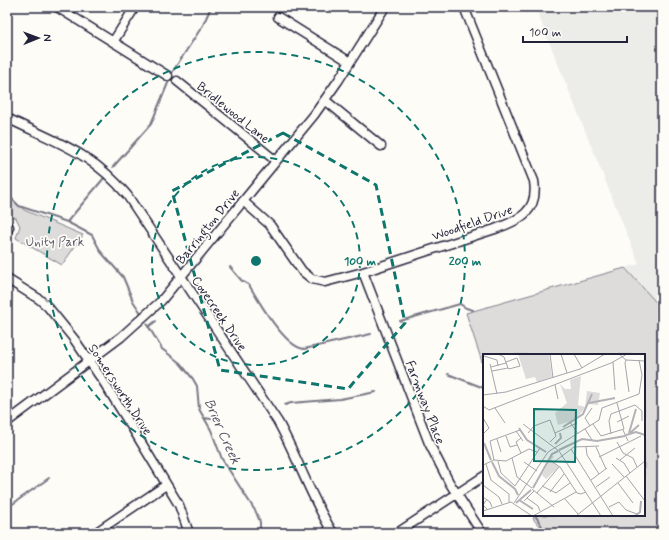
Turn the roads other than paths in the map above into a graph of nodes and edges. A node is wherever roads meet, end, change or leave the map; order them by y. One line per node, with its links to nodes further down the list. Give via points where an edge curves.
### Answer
1 (57, 7): 6 (street)
2 (135, 7): 6 (street)
3 (385, 7): 7 (street, Barrington Drive)
4 (464, 7): 15 (street, Woodfield Drive, via 534,182 533,200 524,216 516,221)
5 (278, 17): 7 (street)
6 (113, 42): 8 (street)
7 (350, 62): 10 (street, Barrington Drive)
8 (168, 76)
9 (177, 81): 13 (street, Bridlewood Lane)
10 (325, 100): 12 (street); 13 (street, Barrington Drive)
11 (7, 118): 16 (street, Covecreek Drive, via 82,154 104,170 127,195)
12 (381, 146)
13 (276, 161): 14 (street, Barrington Drive)
14 (243, 201): 15 (street, Woodfield Drive, via 270,226 308,277 332,281); 16 (street, Barrington Drive)
15 (363, 272): 22 (street, Farmway Place, via 429,443)
16 (181, 277): 18 (street, Barrington Drive, via 148,314); 25 (street, Covecreek Drive, via 278,422)
17 (7, 279): 18 (street, Somersworth Drive, via 48,307)
18 (89, 361): 19 (street, Barrington Drive); 21 (street, Somersworth Drive)
19 (7, 422)
20 (483, 477): 22 (street)
21 (166, 486): 23 (street); 24 (street, Somersworth Drive, via 179,506)
22 (457, 494): 26 (street); 27 (street, Farmway Place)
23 (95, 533)
24 (189, 533)
25 (333, 533)
26 (397, 533)
27 (482, 533)

